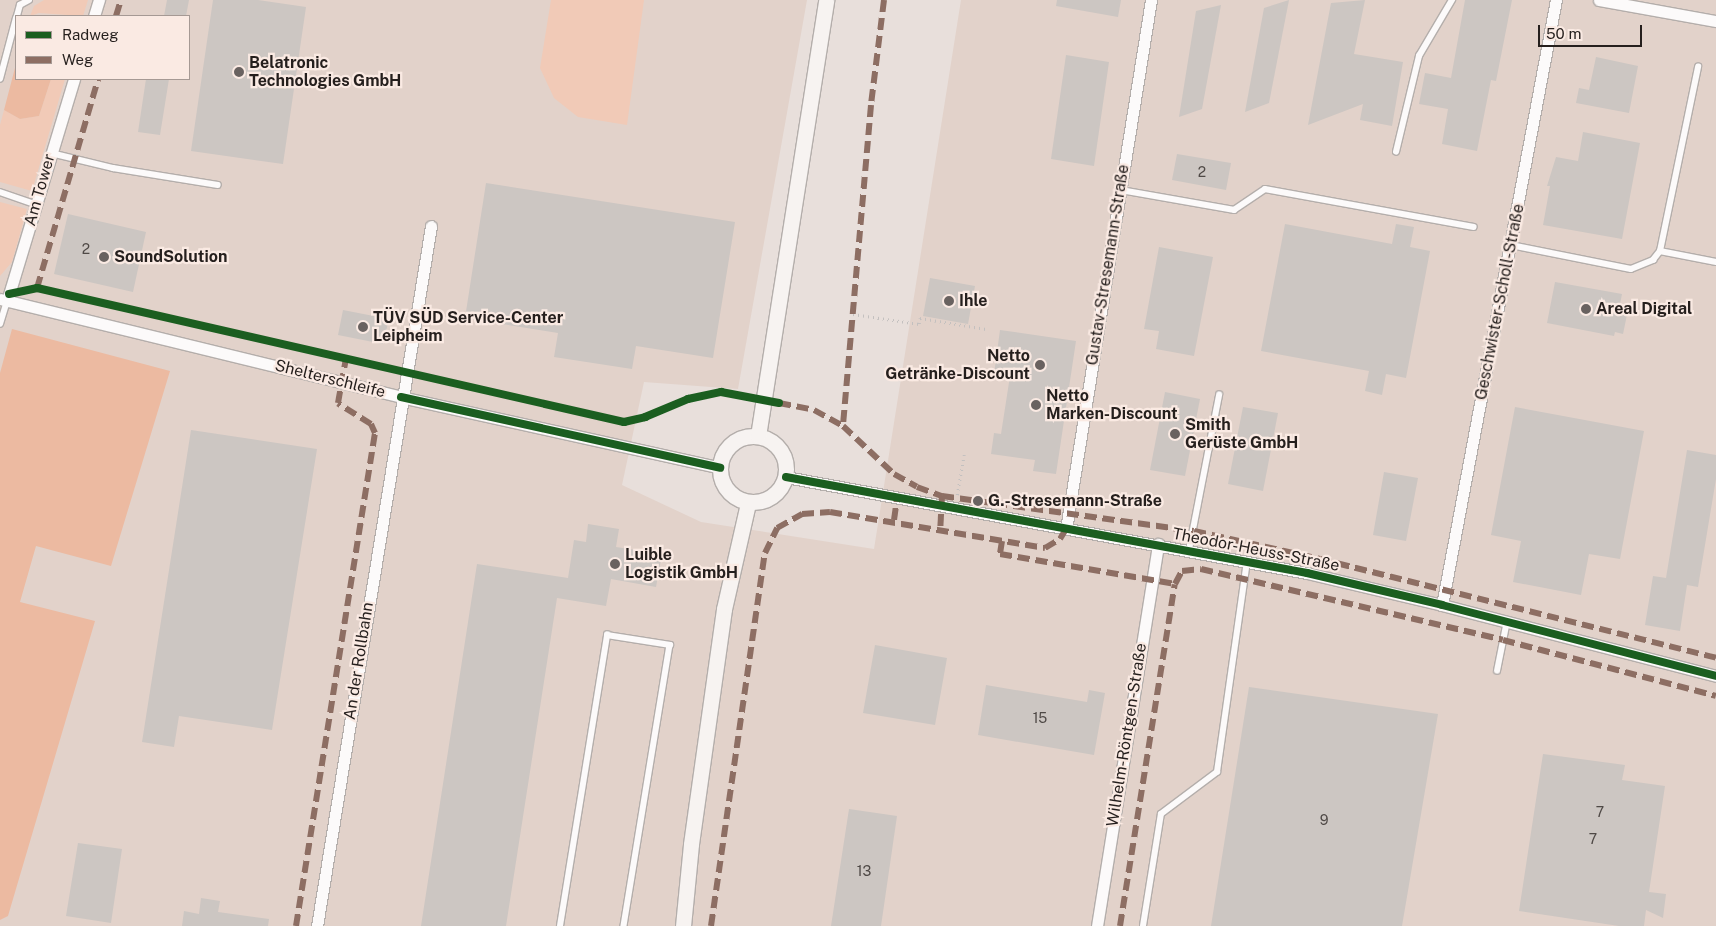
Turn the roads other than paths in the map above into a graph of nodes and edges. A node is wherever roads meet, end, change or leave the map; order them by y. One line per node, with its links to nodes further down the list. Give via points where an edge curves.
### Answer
1 (29, 0): 8 (lane, via 20,5)
2 (99, 0): 9 (street)
3 (826, 0): 30 (main road)
4 (1150, 0): 18 (street, Gustav-Stresemann-Straße)
5 (1452, 0): 15 (lane, via 1419,56)
6 (1556, 0): 23 (street, Geschwister-Scholl-Straße)
7 (1599, 0): 11 (street)
8 (17, 15)
9 (94, 15)
10 (15, 21): 13 (lane)
11 (1716, 21)
12 (1698, 67): 24 (lane)
13 (0, 79)
14 (74, 80): 16 (street, Am Tower)
15 (1396, 152)
16 (51, 153): 17 (lane); 20 (street, Am Tower)
17 (218, 185)
18 (1120, 189): 22 (lane, via 1234,210 1265,189); 34 (street, Gustav-Stresemann-Straße)
19 (0, 192): 20 (lane)
20 (36, 205): 26 (street, Am Tower)
21 (431, 226): 29 (street, An der Rollbahn)
22 (1474, 227)
23 (1511, 245): 24 (lane, via 1631,269 1653,260); 38 (street, Geschwister-Scholl-Straße)
24 (1660, 251): 25 (lane)
25 (1716, 262)
26 (4, 300): 27 (lane); 29 (street, Shelterschleife)
27 (0, 324)
28 (1219, 395): 36 (lane)
29 (402, 397): 31 (street, Shelterschleife); 42 (street, An der Rollbahn)
30 (758, 436): 31 (main road, via 744,437 732,444 723,454); 32 (main road, via 778,446 784,456)
31 (720, 468): 33 (main road, via 727,491)
32 (786, 477): 33 (main road, via 772,497); 34 (street, Theodor-Heuss-Straße)
33 (748, 503): 45 (main road, via 724,609 690,844)
34 (1066, 529): 35 (street, Theodor-Heuss-Straße)
35 (1158, 544): 36 (street, Theodor-Heuss-Straße); 46 (street, Wilhelm-Röntgen-Straße)
36 (1189, 550): 37 (street, Theodor-Heuss-Straße)
37 (1247, 562): 38 (street, Theodor-Heuss-Straße); 47 (lane, via 1217,772 1161,814)
38 (1442, 604): 39 (street, Theodor-Heuss-Straße)
39 (1507, 621): 40 (lane); 41 (street, Theodor-Heuss-Straße)
40 (1497, 671)
41 (1716, 676)
42 (317, 926)
43 (560, 926): 44 (lane, via 607,635 670,645)
44 (624, 926)
45 (683, 926)
46 (1097, 926)
47 (1143, 926)

